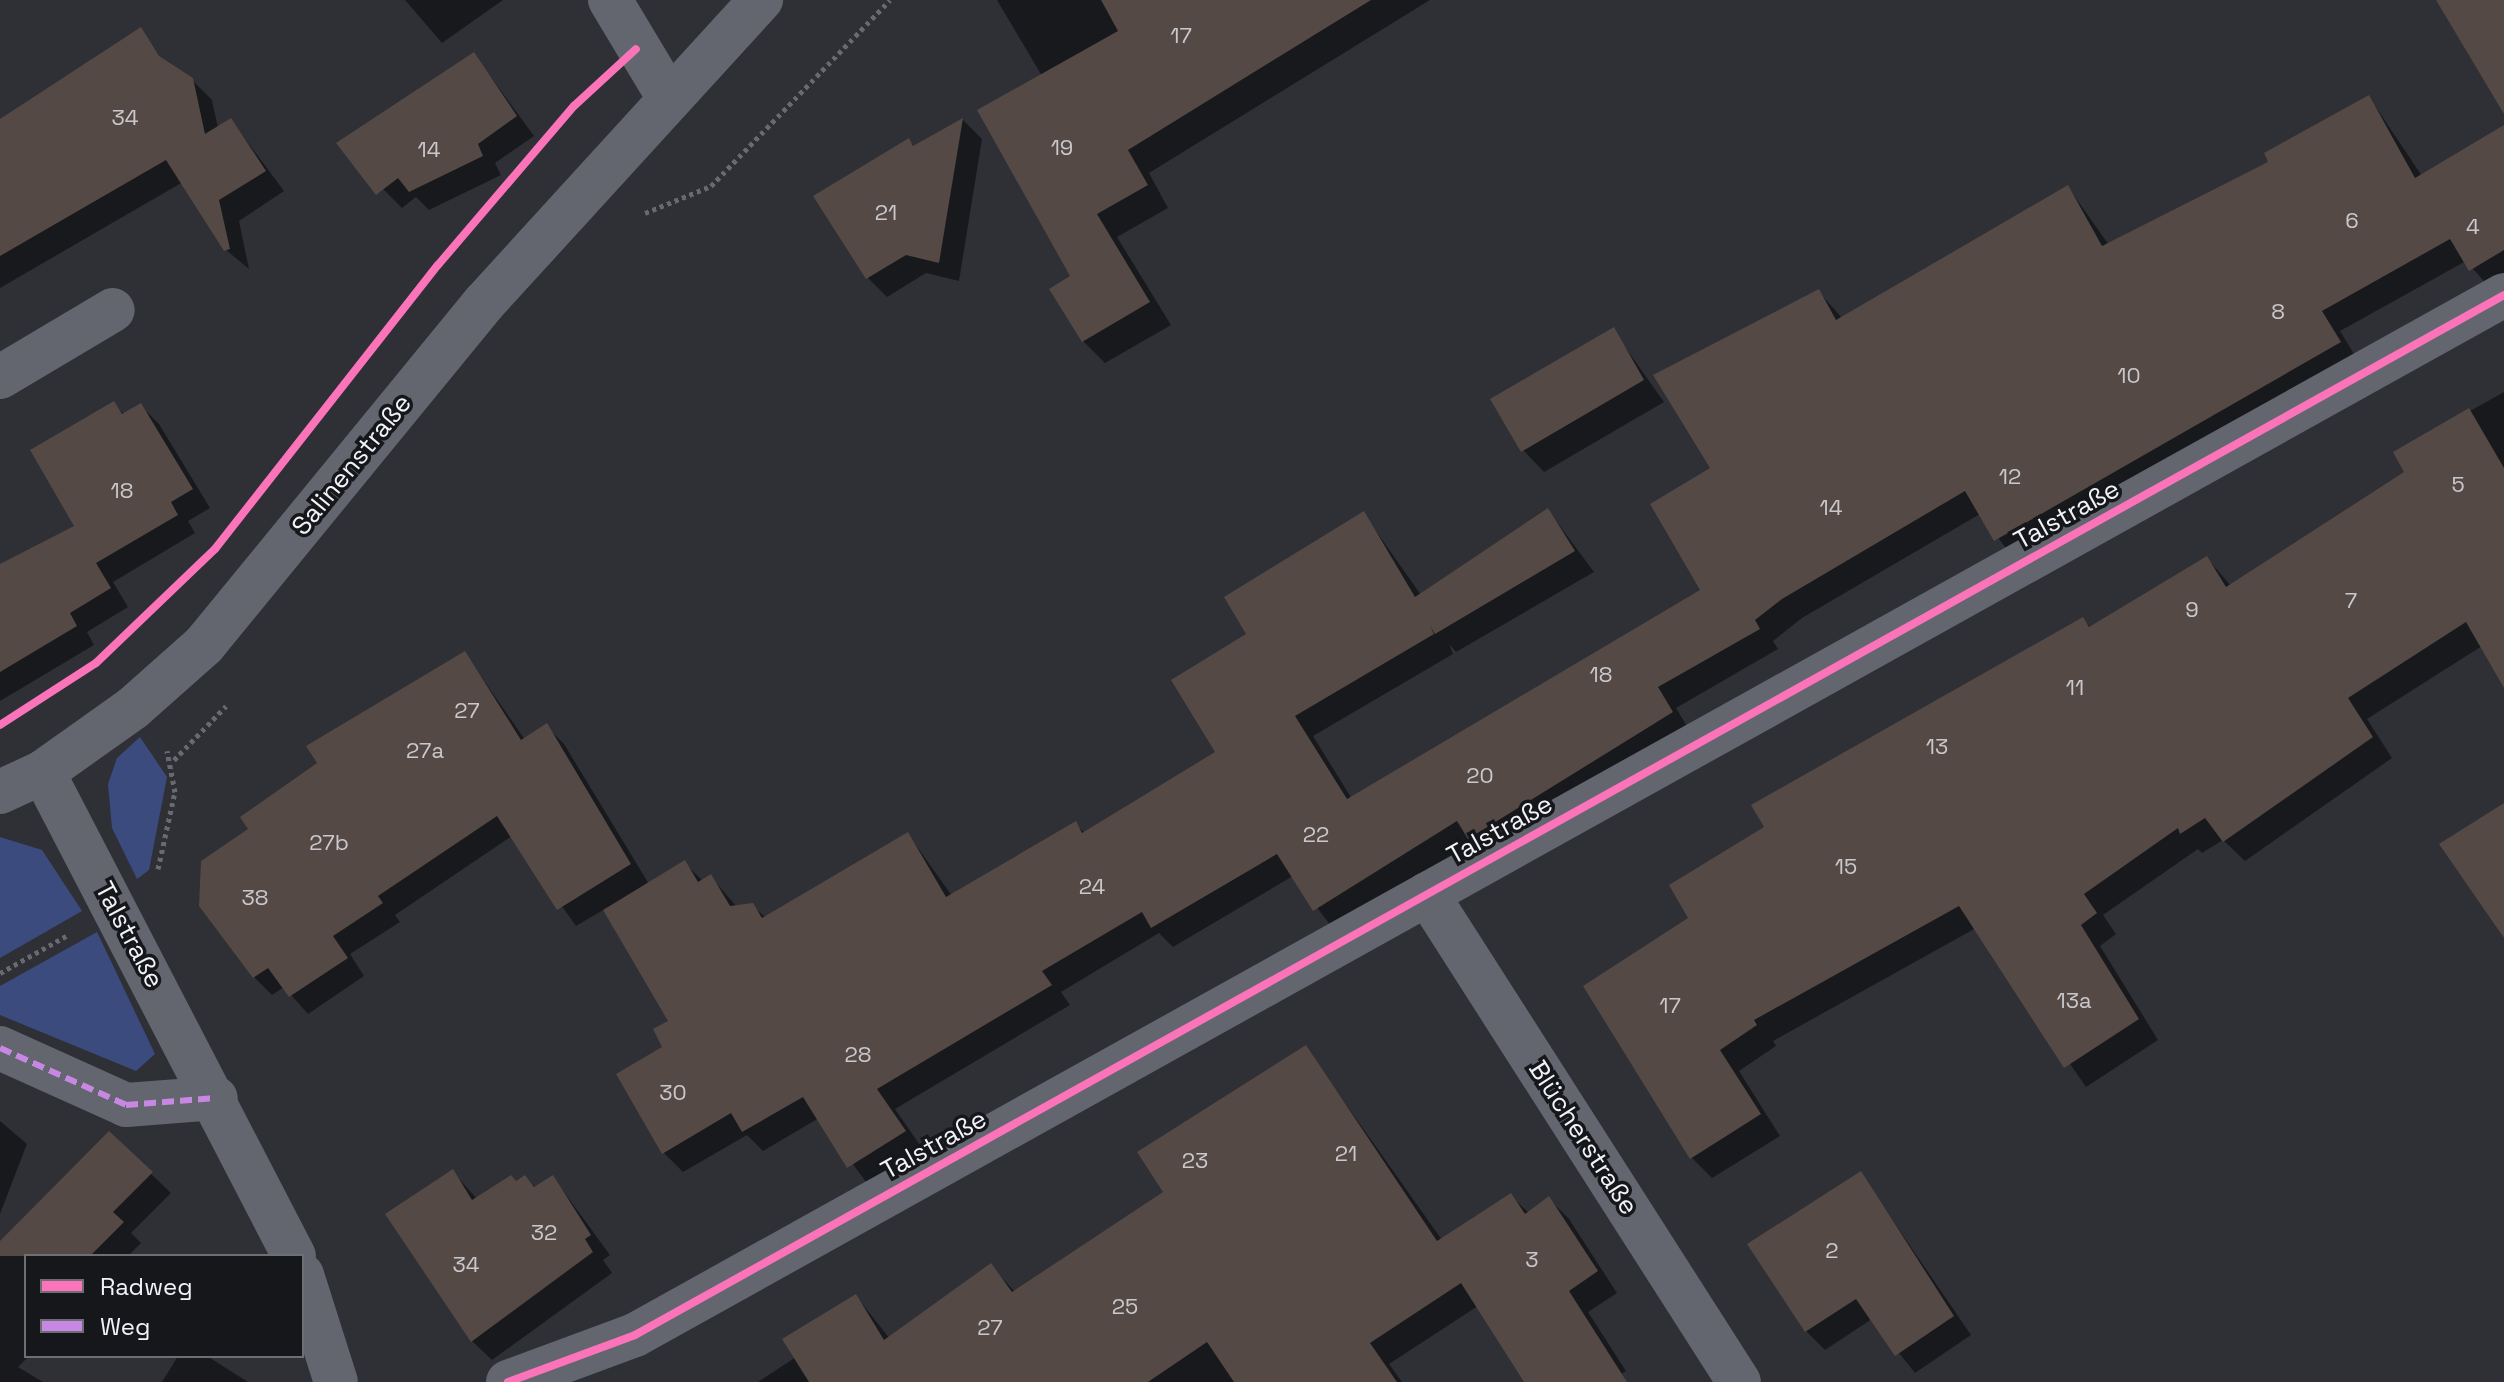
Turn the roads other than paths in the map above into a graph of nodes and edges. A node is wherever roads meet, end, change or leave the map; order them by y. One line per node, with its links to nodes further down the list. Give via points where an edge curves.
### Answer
1 (610, 0): 3 (street)
2 (761, 0): 3 (street, Salinenstraße)
3 (669, 98): 7 (street, Salinenstraße, via 484,303 204,645)
4 (2504, 295): 9 (street, Talstraße)
5 (113, 310): 6 (street)
6 (0, 377)
7 (43, 772): 8 (street, Salinenstraße); 11 (street, Talstraße)
8 (0, 792)
9 (1427, 894): 15 (street, Talstraße, via 635,1335); 16 (street, Blücherstraße)
10 (0, 1048): 11 (street, via 126,1105)
11 (216, 1098): 12 (street, Talstraße)
12 (293, 1254)
13 (304, 1281): 14 (street)
14 (336, 1382)
15 (508, 1382)
16 (1739, 1382)

